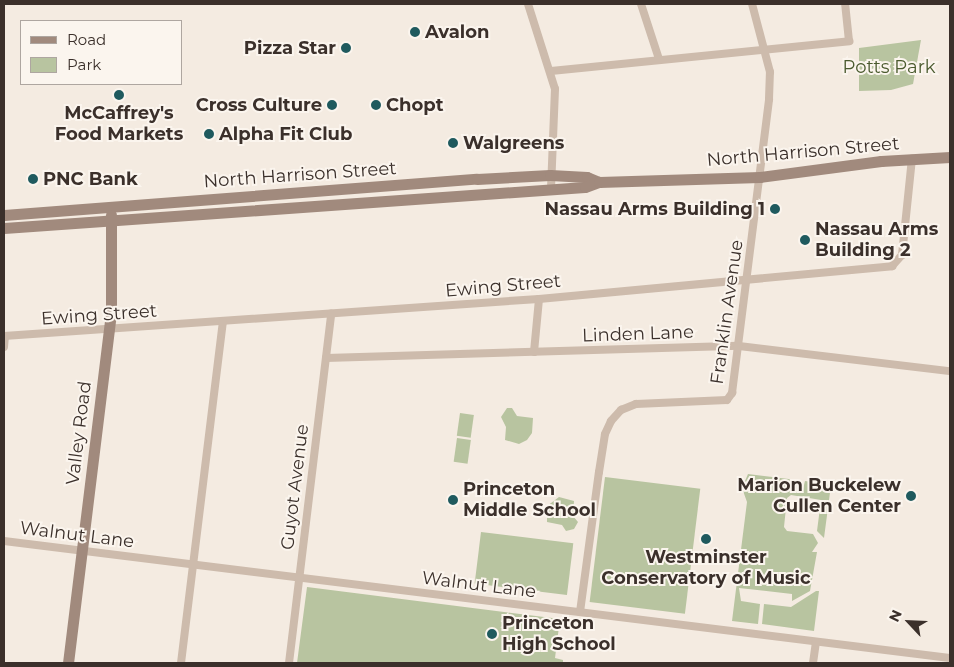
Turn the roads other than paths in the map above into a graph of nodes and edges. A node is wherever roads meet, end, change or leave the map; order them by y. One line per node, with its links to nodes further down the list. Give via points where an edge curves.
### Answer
1 (528, 4): 7 (street)
2 (641, 4): 6 (street)
3 (752, 4): 5 (street, Franklin Avenue)
4 (845, 4): 5 (street, via 849,41)
5 (765, 49): 6 (street); 12 (street, Franklin Avenue, via 770,86)
6 (659, 59): 7 (street)
7 (551, 71): 10 (street, via 555,103)
8 (950, 157): 9 (street, North Harrison Street)
9 (912, 159): 12 (street, North Harrison Street); 24 (street, Ewing Street, via 902,255 896,263)
10 (550, 175): 11 (street, North Harrison Street); 14 (street, North Harrison Street, via 587,177); 16 (street)
11 (507, 177): 13 (street, North Harrison Street); 17 (street)
12 (760, 177): 14 (street, North Harrison Street); 24 (street, Franklin Avenue)
13 (477, 179): 15 (street, North Harrison Street); 18 (street, via 470,189 442,191)
14 (599, 182): 16 (street, North Harrison Street, via 585,187)
15 (392, 186): 19 (street, via 403,197); 20 (street, North Harrison Street)
16 (551, 189): 17 (street, North Harrison Street)
17 (515, 192): 18 (street, North Harrison Street)
18 (437, 197): 19 (street, North Harrison Street)
19 (413, 199): 22 (street, North Harrison Street)
20 (111, 206): 21 (street, North Harrison Street); 22 (street, Valley Road)
21 (4, 214)
22 (111, 220): 23 (street, North Harrison Street); 28 (street, Valley Road)
23 (4, 228)
24 (747, 280): 25 (street, Ewing Street); 30 (street, Franklin Avenue)
25 (538, 299): 26 (street, Ewing Street); 32 (street)
26 (331, 314): 27 (street, Ewing Street); 33 (street, Guyot Avenue)
27 (223, 322): 28 (street, Ewing Street); 37 (street)
28 (109, 330): 29 (street, Ewing Street); 36 (street, Valley Road)
29 (4, 336): 31 (street)
30 (738, 346): 32 (street, Linden Lane); 34 (street, Linden Lane); 39 (street, Franklin Avenue, via 732,393 727,400 636,404 621,410 611,421 605,434)
31 (4, 347)
32 (534, 352): 33 (street, Linden Lane)
33 (326, 358): 38 (street, Guyot Avenue)
34 (950, 372)
35 (4, 541): 36 (street, Walnut Lane)
36 (82, 551): 37 (street, Walnut Lane); 43 (street, Valley Road)
37 (193, 565): 38 (street, Walnut Lane); 44 (street)
38 (299, 578): 39 (street, Walnut Lane); 45 (street, Guyot Avenue)
39 (580, 612): 40 (street, Walnut Lane)
40 (816, 642): 42 (street, Walnut Lane); 46 (street)
41 (950, 658): 42 (street, Walnut Lane)
42 (928, 659)
43 (68, 663)
44 (182, 663)
45 (289, 663)
46 (813, 663)

